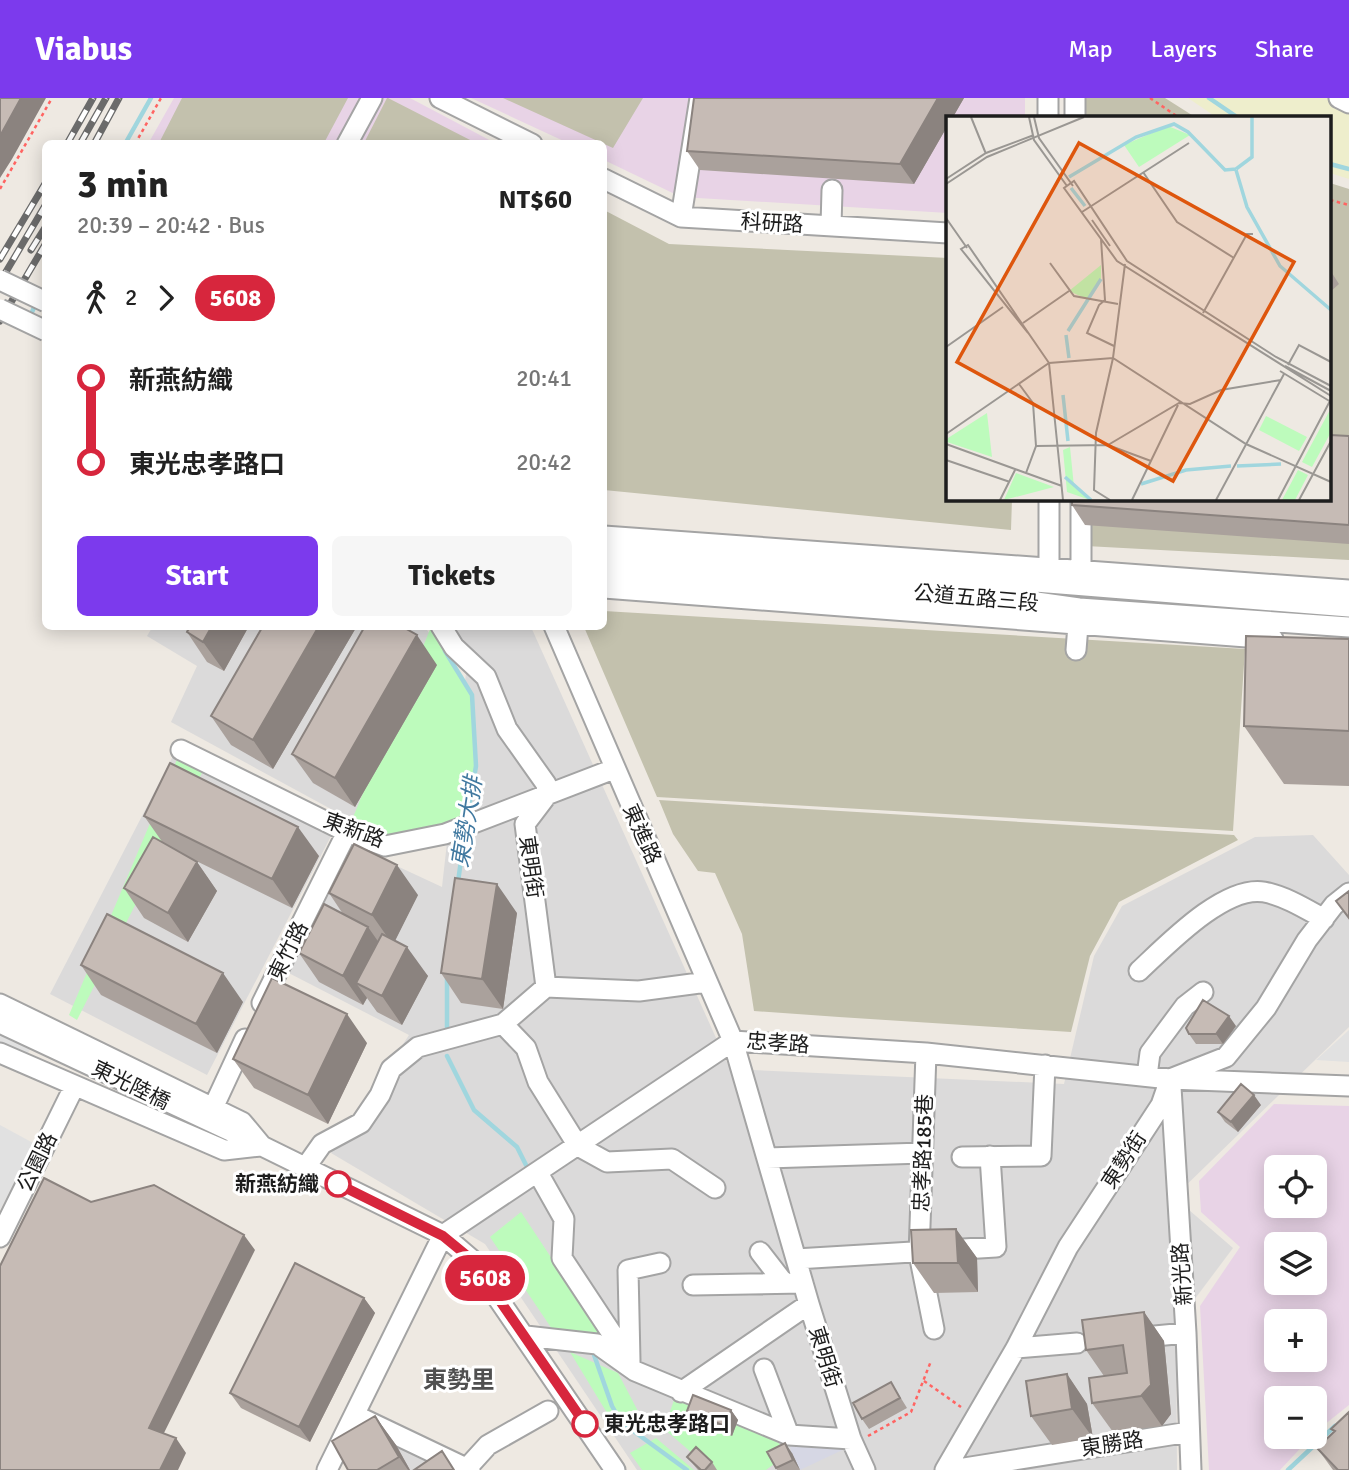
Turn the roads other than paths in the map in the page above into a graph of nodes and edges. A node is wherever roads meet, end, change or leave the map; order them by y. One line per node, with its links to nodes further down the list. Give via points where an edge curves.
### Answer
1 (372, 98): 10 (street)
2 (440, 98): 11 (street)
3 (700, 98): 14 (street)
4 (1048, 98): 8 (street)
5 (1074, 98): 9 (street)
6 (1339, 98): 7 (street)
7 (1349, 103)
8 (1048, 116)
9 (1075, 116)
10 (349, 140)
11 (525, 140)
12 (607, 180): 14 (street, 科研路)
13 (832, 190): 15 (street)
14 (681, 217): 15 (street, 科研路)
15 (831, 226): 16 (street, 科研路)
16 (946, 233)
17 (0, 280): 18 (street, bridge)
18 (42, 300)
19 (0, 309): 20 (street, bridge)
20 (42, 329)
21 (1049, 500): 29 (street)
22 (1081, 500): 26 (street)
23 (607, 536): 29 (street, 公道五路三段)
24 (607, 555): 29 (street, 公道五路三段)
25 (607, 571): 29 (street, 公道五路三段)
26 (1081, 580): 28 (street, 公道五路三段); 29 (street, 公道五路三段); 30 (street, 公道五路三段); 31 (street)
27 (607, 588): 29 (street, 公道五路三段)
28 (1349, 590)
29 (1049, 595): 31 (street, 公道五路三段)
30 (1349, 607)
31 (1078, 616): 32 (street, 公道五路三段); 35 (street, 公道五路三段); 36 (street)
32 (1349, 627)
33 (443, 630): 39 (street, via 454,647 486,677 507,729 542,776)
34 (556, 630): 38 (street, 東進路)
35 (1349, 644)
36 (1076, 650)
37 (181, 750): 40 (street, 東新路)
38 (614, 769): 39 (street, 東新路); 44 (street, 東進路)
39 (547, 795): 40 (street, 東新路, via 445,834 384,846); 45 (street, 東明街, via 525,824)
40 (347, 832): 58 (street, 東竹路)
41 (1349, 893): 42 (street)
42 (1324, 919): 43 (street, via 1265,892 1243,891 1192,923); 55 (street, via 1266,1008 1226,1057)
43 (1139, 971)
44 (707, 982): 45 (street, via 639,991); 50 (street, 東進路)
45 (546, 987): 49 (street)
46 (1203, 992): 54 (street, via 1185,1006 1150,1053)
47 (0, 1004): 58 (street)
48 (0, 1023): 59 (street, 東光陸橋)
49 (503, 1024): 60 (street, via 526,1048 538,1082); 65 (street, via 418,1047 391,1069 361,1123 322,1144)
50 (733, 1041): 52 (street, 忠孝路); 60 (street, 忠孝路); 64 (street, 東明街)
51 (0, 1053): 57 (street)
52 (926, 1053): 53 (street, 忠孝路); 61 (street, 忠孝路185巷)
53 (1045, 1065): 54 (street, 忠孝路); 62 (street, via 1041,1156)
54 (1147, 1076): 55 (street, 忠孝路)
55 (1170, 1079): 56 (street, 忠孝路); 78 (street, 新光路); 82 (street, 東勢街, via 1161,1105 1069,1247)
56 (1349, 1086)
57 (74, 1087): 59 (street, via 224,1150); 69 (street, 公園路)
58 (213, 1108): 59 (street, via 242,1122)
59 (262, 1146): 65 (street, 東光陸橋)
60 (578, 1146): 66 (street, 忠孝路); 67 (street, via 607,1161 671,1159)
61 (923, 1153): 64 (street); 71 (street, 忠孝路185巷)
62 (990, 1156): 63 (street); 71 (street, via 996,1247)
63 (962, 1157)
64 (767, 1158): 72 (street, 東明街)
65 (305, 1168): 68 (street, 東光陸橋)
66 (538, 1173): 68 (street, 忠孝路); 83 (street, via 564,1219 562,1258)
67 (716, 1188)
68 (443, 1236): 79 (street, 東光陸橋, via 471,1259); 87 (street)
69 (0, 1237)
70 (760, 1252): 74 (street)
71 (919, 1254): 72 (street); 77 (street, 忠孝路185巷)
72 (796, 1259): 74 (street, 東明街)
73 (660, 1263): 83 (street, via 628,1270)
74 (793, 1283): 75 (street); 76 (street, 東明街)
75 (693, 1285)
76 (808, 1304): 85 (street); 90 (street, 東明街)
77 (933, 1329)
78 (1186, 1333): 80 (street); 88 (street, 新光路)
79 (526, 1336): 83 (street, via 597,1344); 93 (street, 東光陸橋)
80 (1123, 1339)
81 (1077, 1343): 82 (street)
82 (1016, 1348): 95 (street, 東勢街)
83 (630, 1364): 85 (street)
84 (764, 1370): 89 (street)
85 (681, 1392): 89 (street)
86 (548, 1411): 91 (street, via 488,1445)
87 (355, 1415): 91 (street); 92 (street)
88 (1189, 1432): 96 (street, 東勝路); 97 (street, 新光路)
89 (789, 1435): 90 (street)
90 (852, 1442): 94 (street, 東明街)
91 (469, 1468)
92 (327, 1470)
93 (615, 1470)
94 (865, 1470)
95 (945, 1470)
96 (953, 1470)
97 (1191, 1470)

